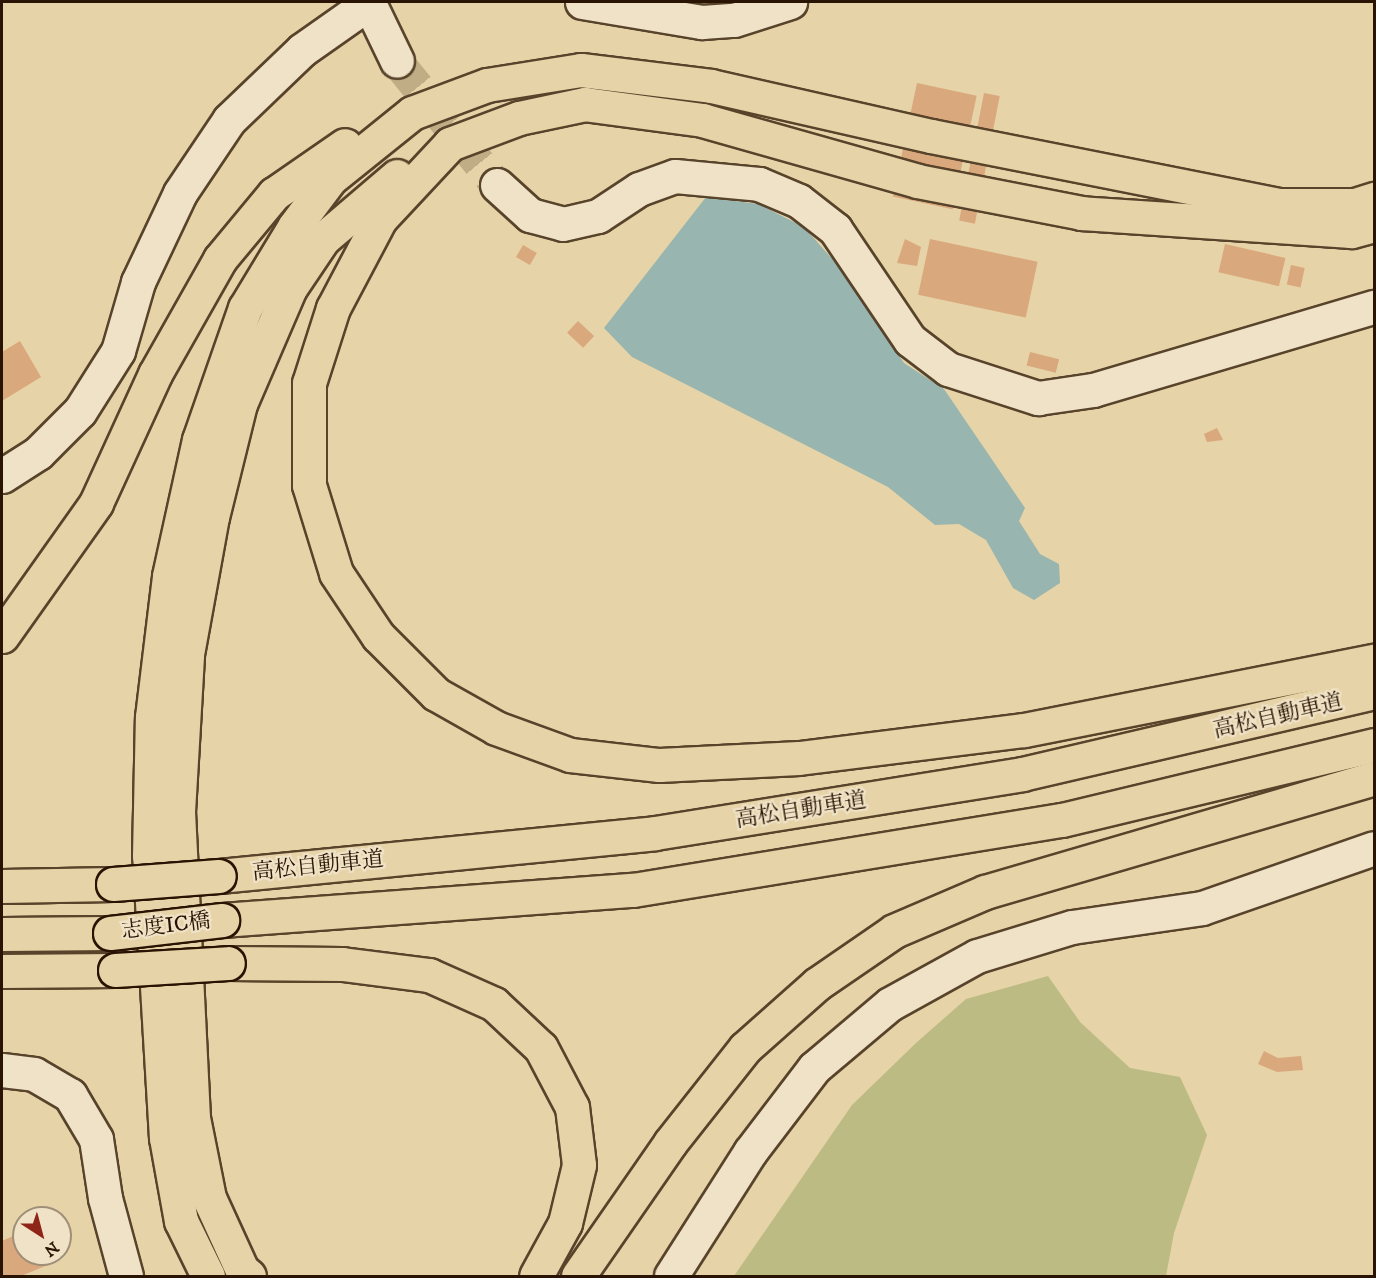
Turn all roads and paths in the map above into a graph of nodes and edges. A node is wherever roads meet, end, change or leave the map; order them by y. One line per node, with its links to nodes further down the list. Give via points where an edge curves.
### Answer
1 (369, 2): 4 (street); 11 (street, via 302,50 229,120 180,193 138,282 118,351 80,411 38,453)
2 (582, 2): 3 (street, via 702,22 734,20)
3 (790, 2)
4 (397, 61)
5 (412, 113): 8 (highway, via 487,85 581,70 711,86 932,136 1281,204 1354,205); 12 (highway, via 339,148 274,194 220,260 155,374 96,503); 25 (highway, via 330,179 294,227 244,308 199,440 169,576 152,717 149,856 166,1138 181,1221)
6 (450, 144): 9 (highway, via 519,118 585,104 703,120 918,181 1082,213 1351,231); 13 (highway, via 380,219 333,308 309,383 309,485 336,573 378,636 436,694 486,722 581,756 659,765 799,758 1024,730); 26 (highway, via 389,180 323,239 290,288 240,404 212,517 187,654 178,812 193,1118 209,1198 242,1270)
7 (496, 185): 10 (street, via 530,215 563,224 598,216 639,189 675,176 759,184 799,201 835,229 910,340 948,369 1038,398 1092,390)
8 (1374, 199)
9 (1374, 225)
10 (1374, 307)
11 (2, 476)
12 (2, 636)
13 (1374, 661)
14 (1374, 692): 18 (highway, 高松自動車道, via 1304,712 986,780 655,833)
15 (1374, 744): 20 (highway, 高松自動車道, via 1062,820 633,890)
16 (1374, 778): 28 (highway, via 985,892 894,931 816,984 745,1048 670,1143)
17 (1374, 848): 29 (street, via 1202,908 1072,927 976,956 890,1004 814,1068 750,1152)
18 (219, 876): 19 (highway, 志度IC橋, bridge, via 112,884)
19 (2, 886)
20 (222, 920): 21 (highway, 志度IC橋, bridge, via 110,933)
21 (2, 934)
22 (2, 970): 27 (highway, bridge, via 115,970 228,963 342,964 429,975 494,1004 541,1048 572,1107 579,1165 565,1223)
23 (2, 1070): 24 (street, via 34,1074 70,1095 96,1138 105,1198)
24 (126, 1276)
25 (208, 1276)
26 (249, 1276)
27 (536, 1276)
28 (578, 1276)
29 (671, 1276)

